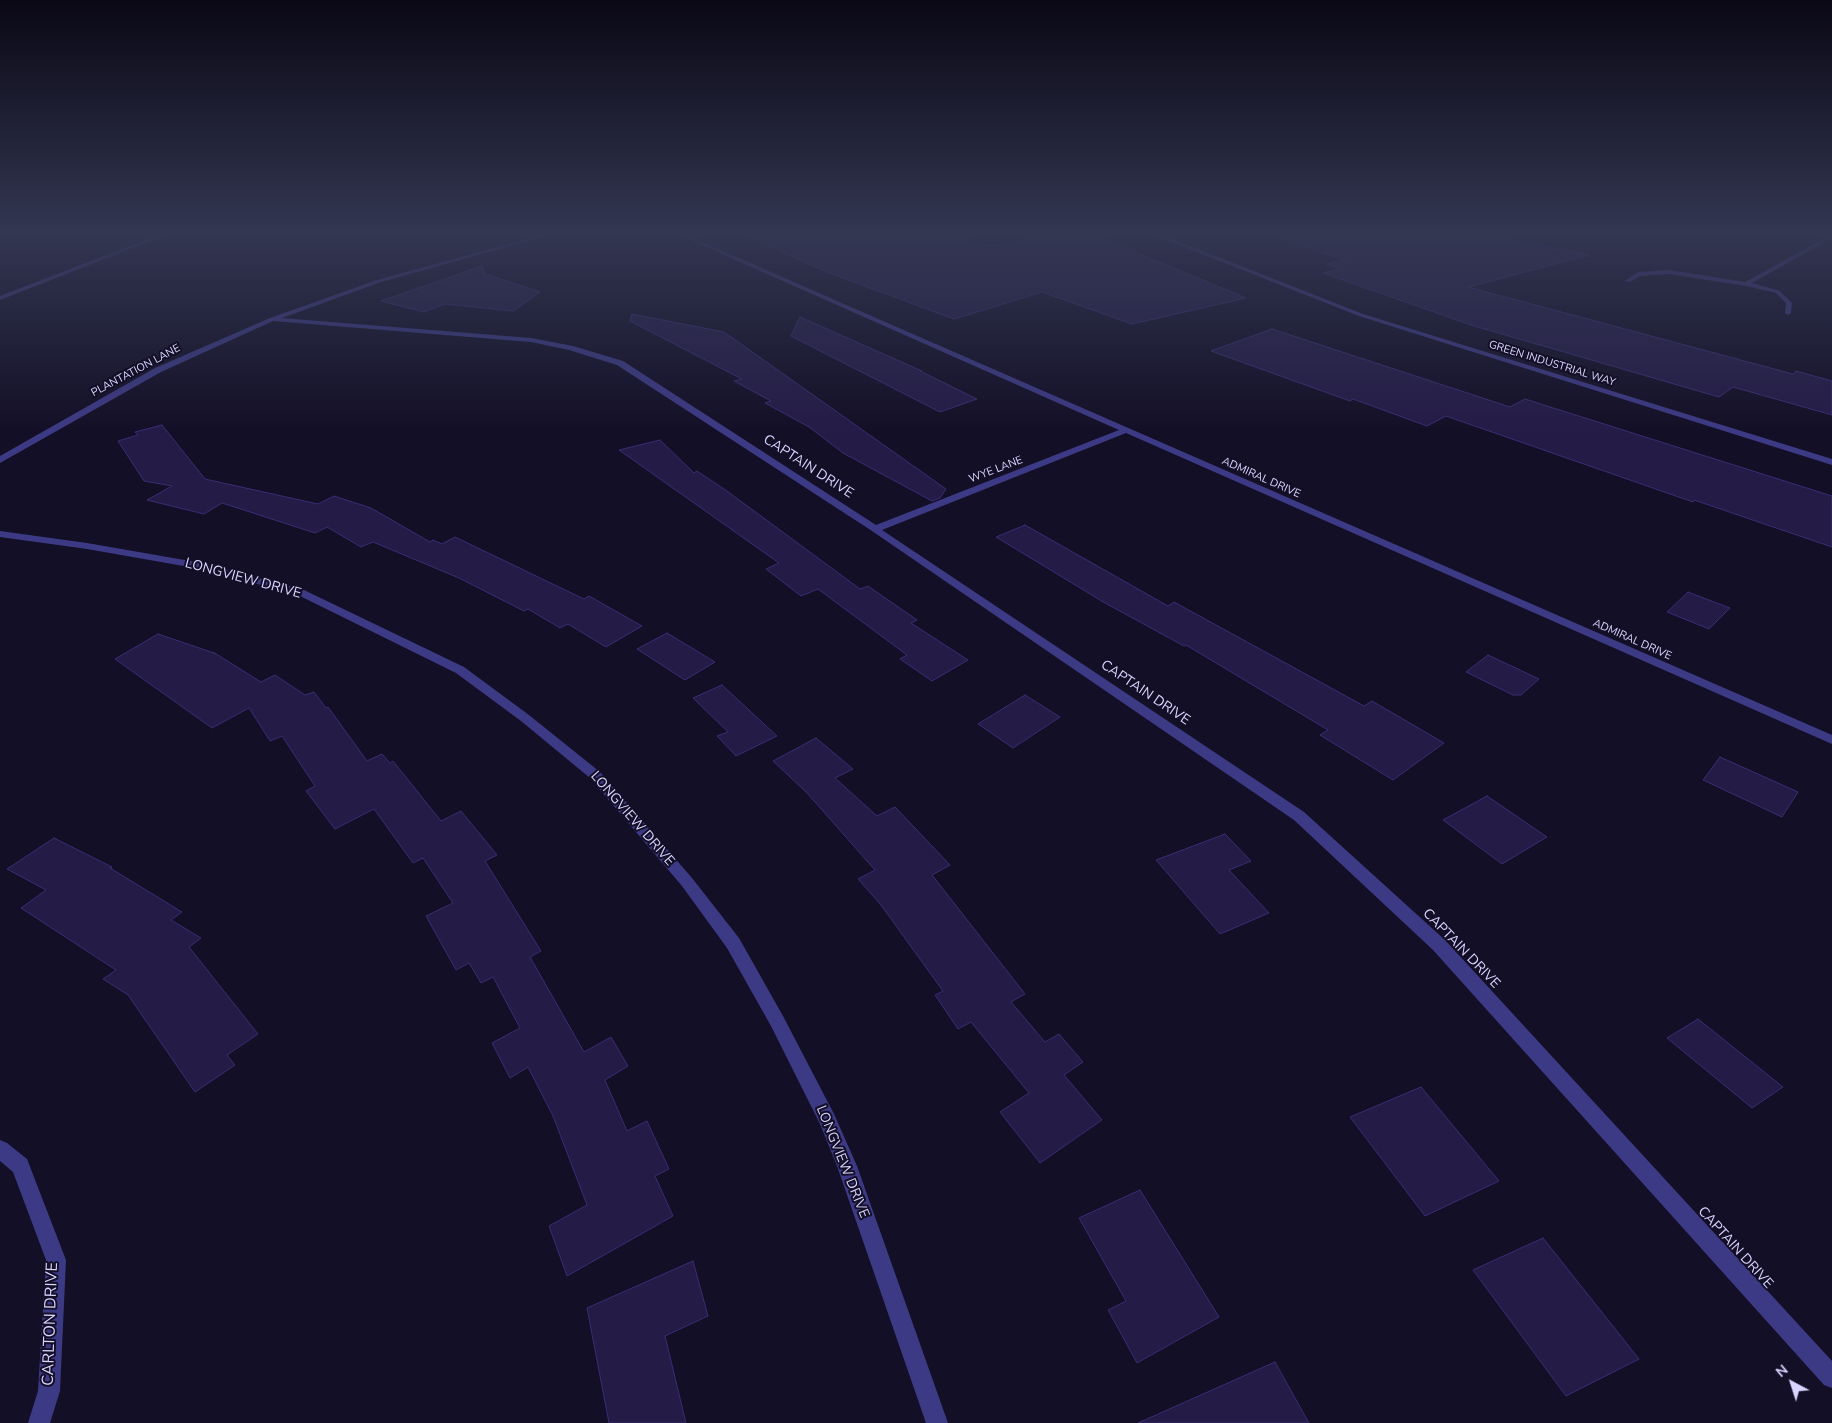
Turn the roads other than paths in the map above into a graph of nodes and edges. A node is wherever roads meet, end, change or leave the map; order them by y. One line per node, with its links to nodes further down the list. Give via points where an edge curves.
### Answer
1 (322, 301): 6 (street, PLANTATION LANE)
2 (832, 301): 7 (street, ADMIRAL DRIVE)
3 (1327, 301): 9 (street, GREEN INDUSTRIAL WAY, via 1370,318)
4 (1787, 301): 5 (street)
5 (1788, 313)
6 (272, 319): 8 (street, PLANTATION LANE, via 158,370); 10 (street, CAPTAIN DRIVE, via 531,340 620,363)
7 (1125, 431): 10 (street, WYE LANE); 12 (street, ADMIRAL DRIVE)
8 (0, 460)
9 (1832, 462)
10 (875, 529): 14 (street, CAPTAIN DRIVE, via 1299,816 1440,945)
11 (0, 534): 16 (street, LONGVIEW DRIVE, via 196,566 300,592 460,670 595,775 687,882 733,943 777,1021 828,1120 847,1166)
12 (1832, 740)
13 (0, 1149): 15 (street, CARLTON DRIVE, via 20,1166 56,1260 49,1391)
14 (1832, 1377)
15 (40, 1423)
16 (938, 1423)

